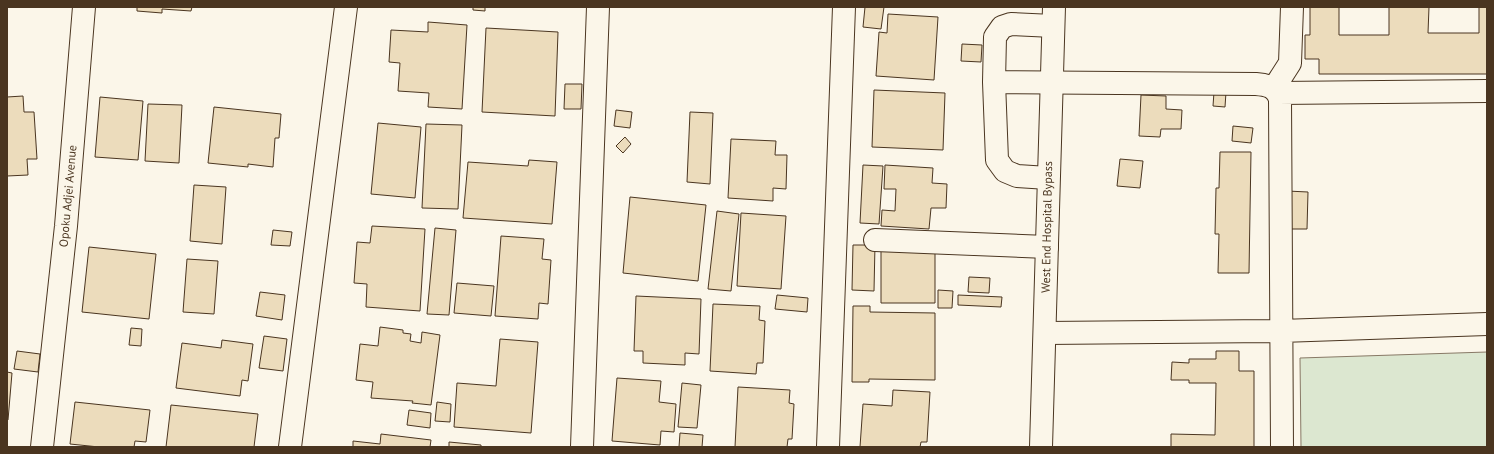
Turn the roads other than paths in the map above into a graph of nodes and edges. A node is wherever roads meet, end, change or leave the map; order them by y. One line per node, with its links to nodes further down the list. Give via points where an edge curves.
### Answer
1 (84, 7): 17 (main road, Opoku Adjei Avenue, via 66,226)
2 (346, 7): 18 (main road)
3 (598, 7): 19 (main road)
4 (844, 7): 20 (main road)
5 (1292, 7): 9 (main road, via 1290,63)
6 (1053, 17): 7 (main road, via 1002,27 996,37); 8 (main road, West End Hospital Bypass)
7 (994, 82): 8 (main road); 11 (main road, via 997,160 1005,171 1017,176)
8 (1051, 82): 9 (main road, via 1256,84); 11 (main road, West End Hospital Bypass)
9 (1276, 90): 10 (main road); 15 (main road, via 1280,107)
10 (1487, 91)
11 (1048, 178): 13 (main road, West End Hospital Bypass)
12 (874, 240): 13 (main road)
13 (1047, 247): 16 (main road, West End Hospital Bypass)
14 (1487, 324): 15 (main road)
15 (1280, 330): 16 (main road); 22 (main road)
16 (1045, 333): 21 (main road, West End Hospital Bypass)
17 (42, 447)
18 (290, 447)
19 (582, 447)
20 (828, 447)
21 (1041, 447)
22 (1282, 447)

